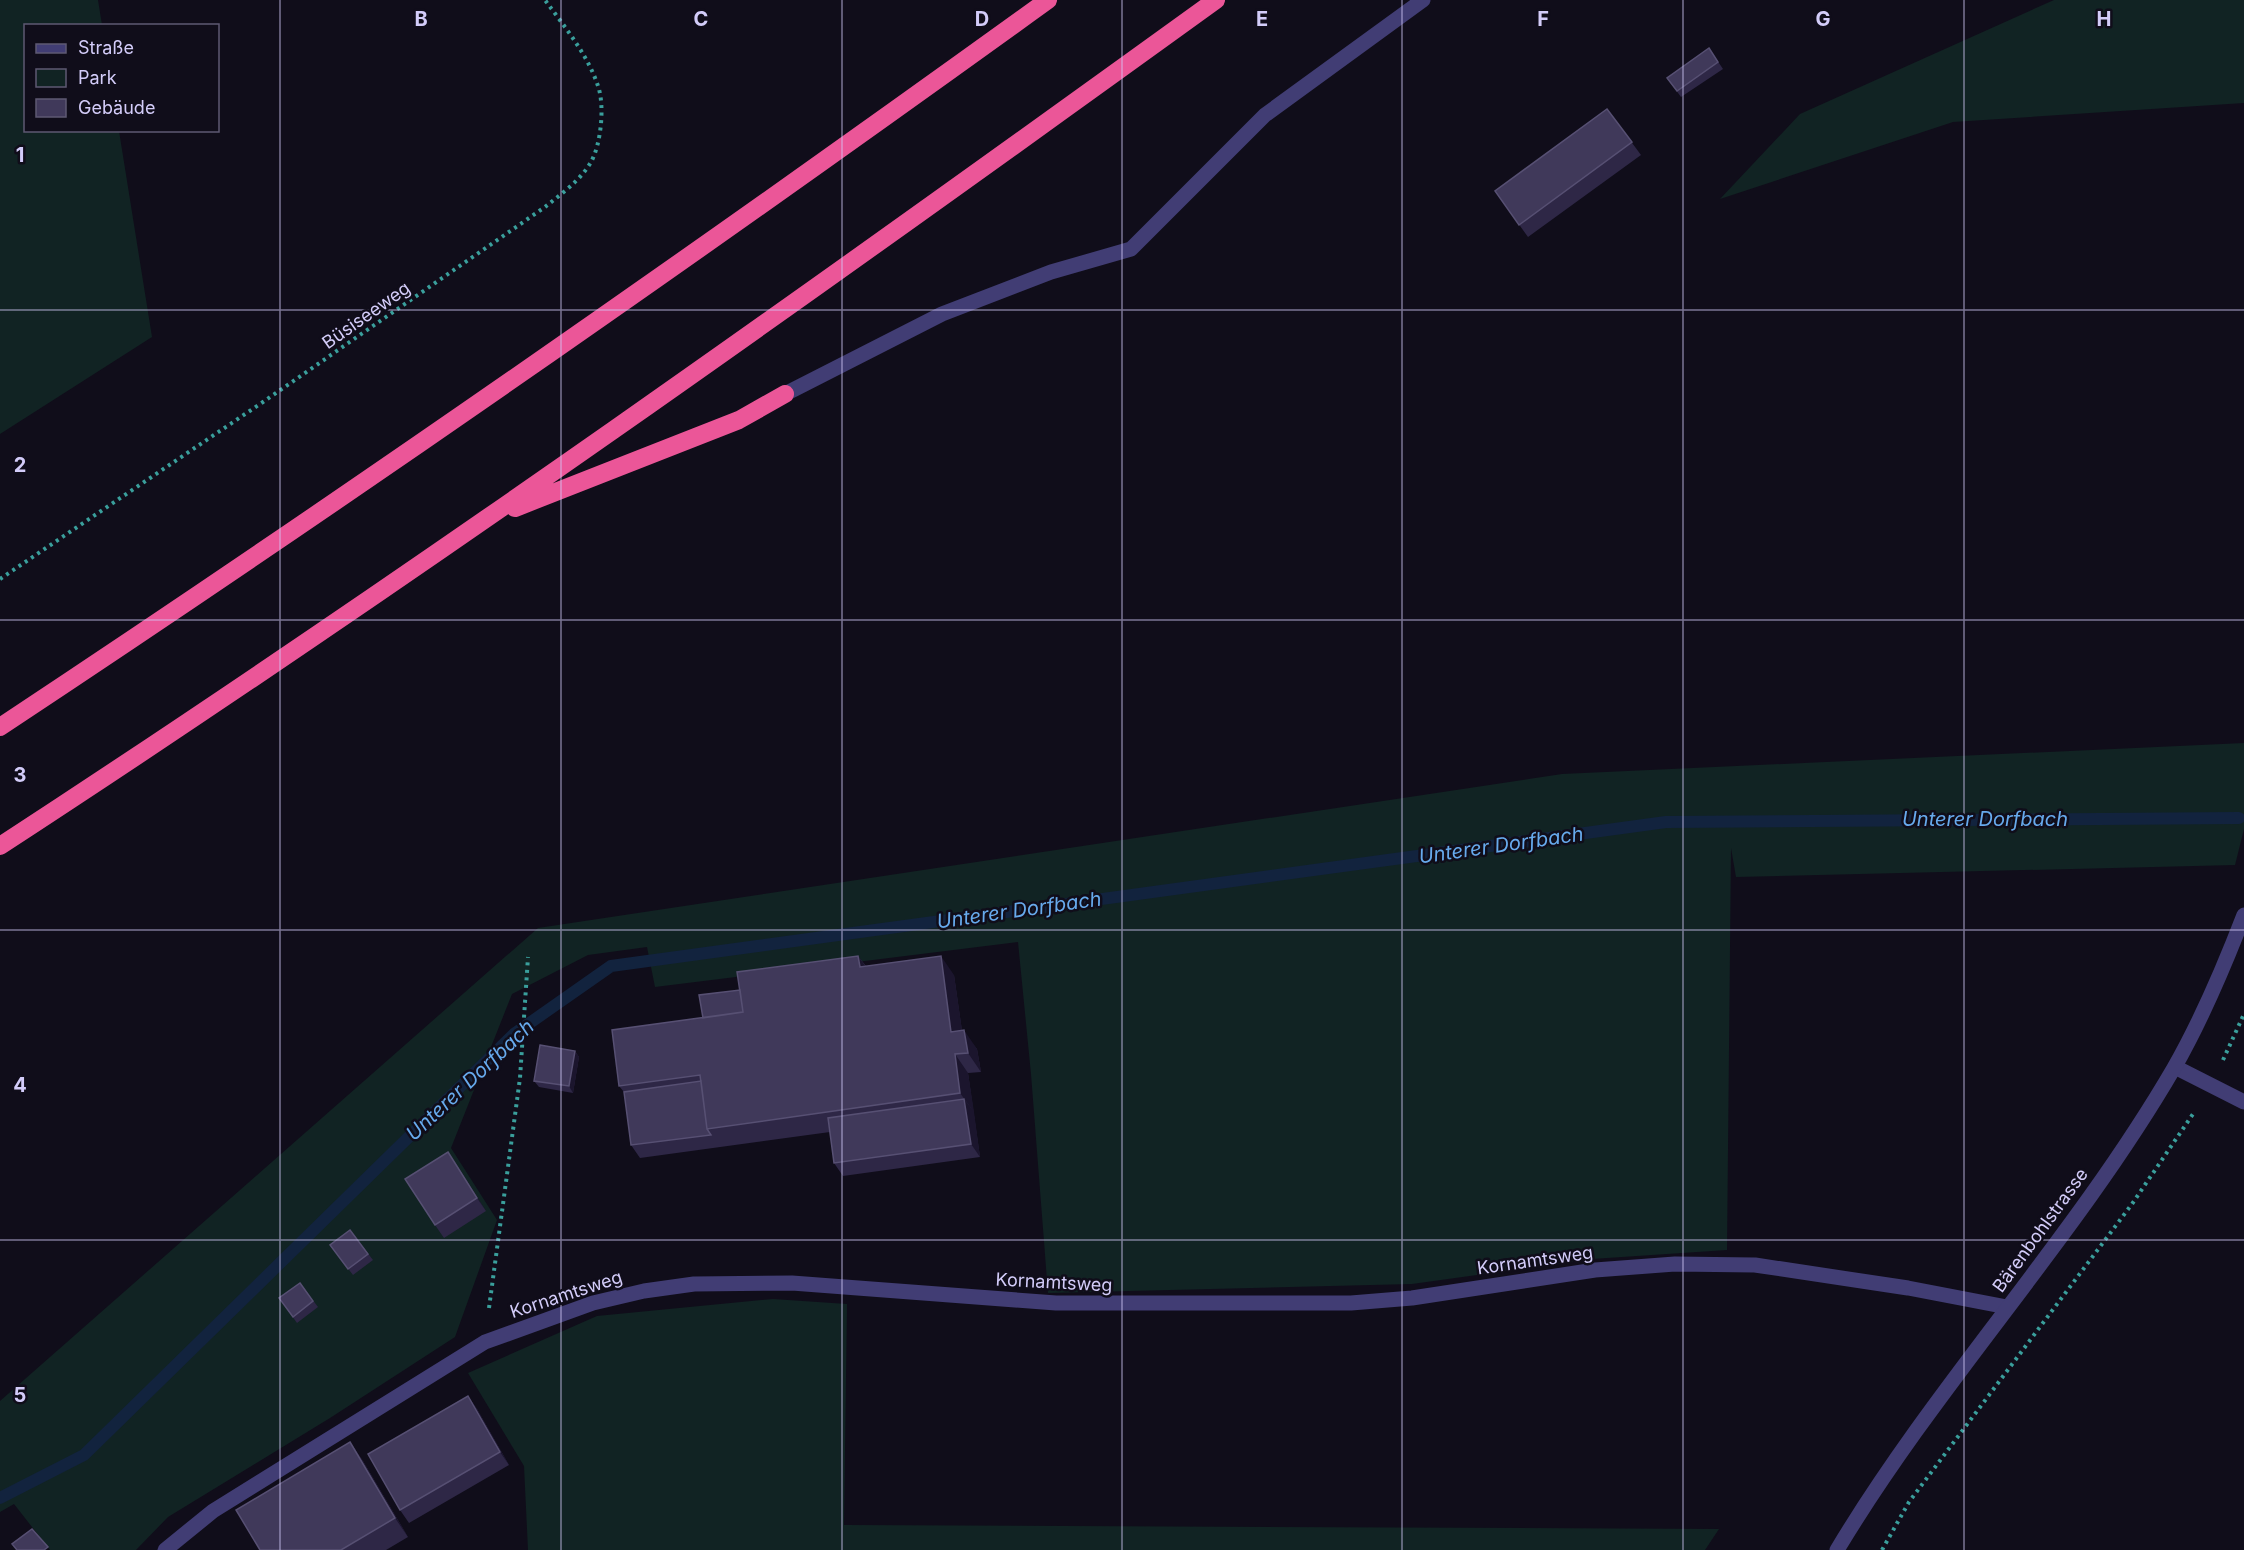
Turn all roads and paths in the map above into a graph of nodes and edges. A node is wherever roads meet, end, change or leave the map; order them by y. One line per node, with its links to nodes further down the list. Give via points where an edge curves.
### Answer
1 (545, 0): 8 (path, Büsiseeweg, via 584,57 599,87 598,144 590,163 574,183 263,402)
2 (1048, 0): 5 (highway)
3 (1216, 0): 7 (highway)
4 (1423, 0): 6 (street, via 1265,116 1131,249 1051,272 942,314)
5 (1034, 7): 9 (highway, via 636,294)
6 (785, 394): 7 (highway, via 739,420)
7 (485, 519): 10 (highway)
8 (0, 579)
9 (0, 727)
10 (0, 846)
11 (2244, 915): 14 (street, Bärenbohlstrasse)
12 (528, 957): 18 (path, via 520,1078)
13 (2244, 1014): 15 (path)
14 (2175, 1067): 15 (street); 17 (street, Bärenbohlstrasse, via 2070,1226)
15 (2211, 1086): 16 (street); 21 (path, via 2132,1204 1909,1502)
16 (2244, 1102)
17 (2007, 1307): 18 (street, Kornamtsweg, via 1755,1265 1675,1264 1595,1270 1413,1298 1351,1303 1056,1303 792,1282 694,1284 593,1303); 20 (street, Bärenbohlstrasse, via 1904,1445)
18 (485, 1342): 19 (street, Kornamtsweg, via 222,1505)
19 (165, 1550)
20 (1837, 1550)
21 (1882, 1550)

